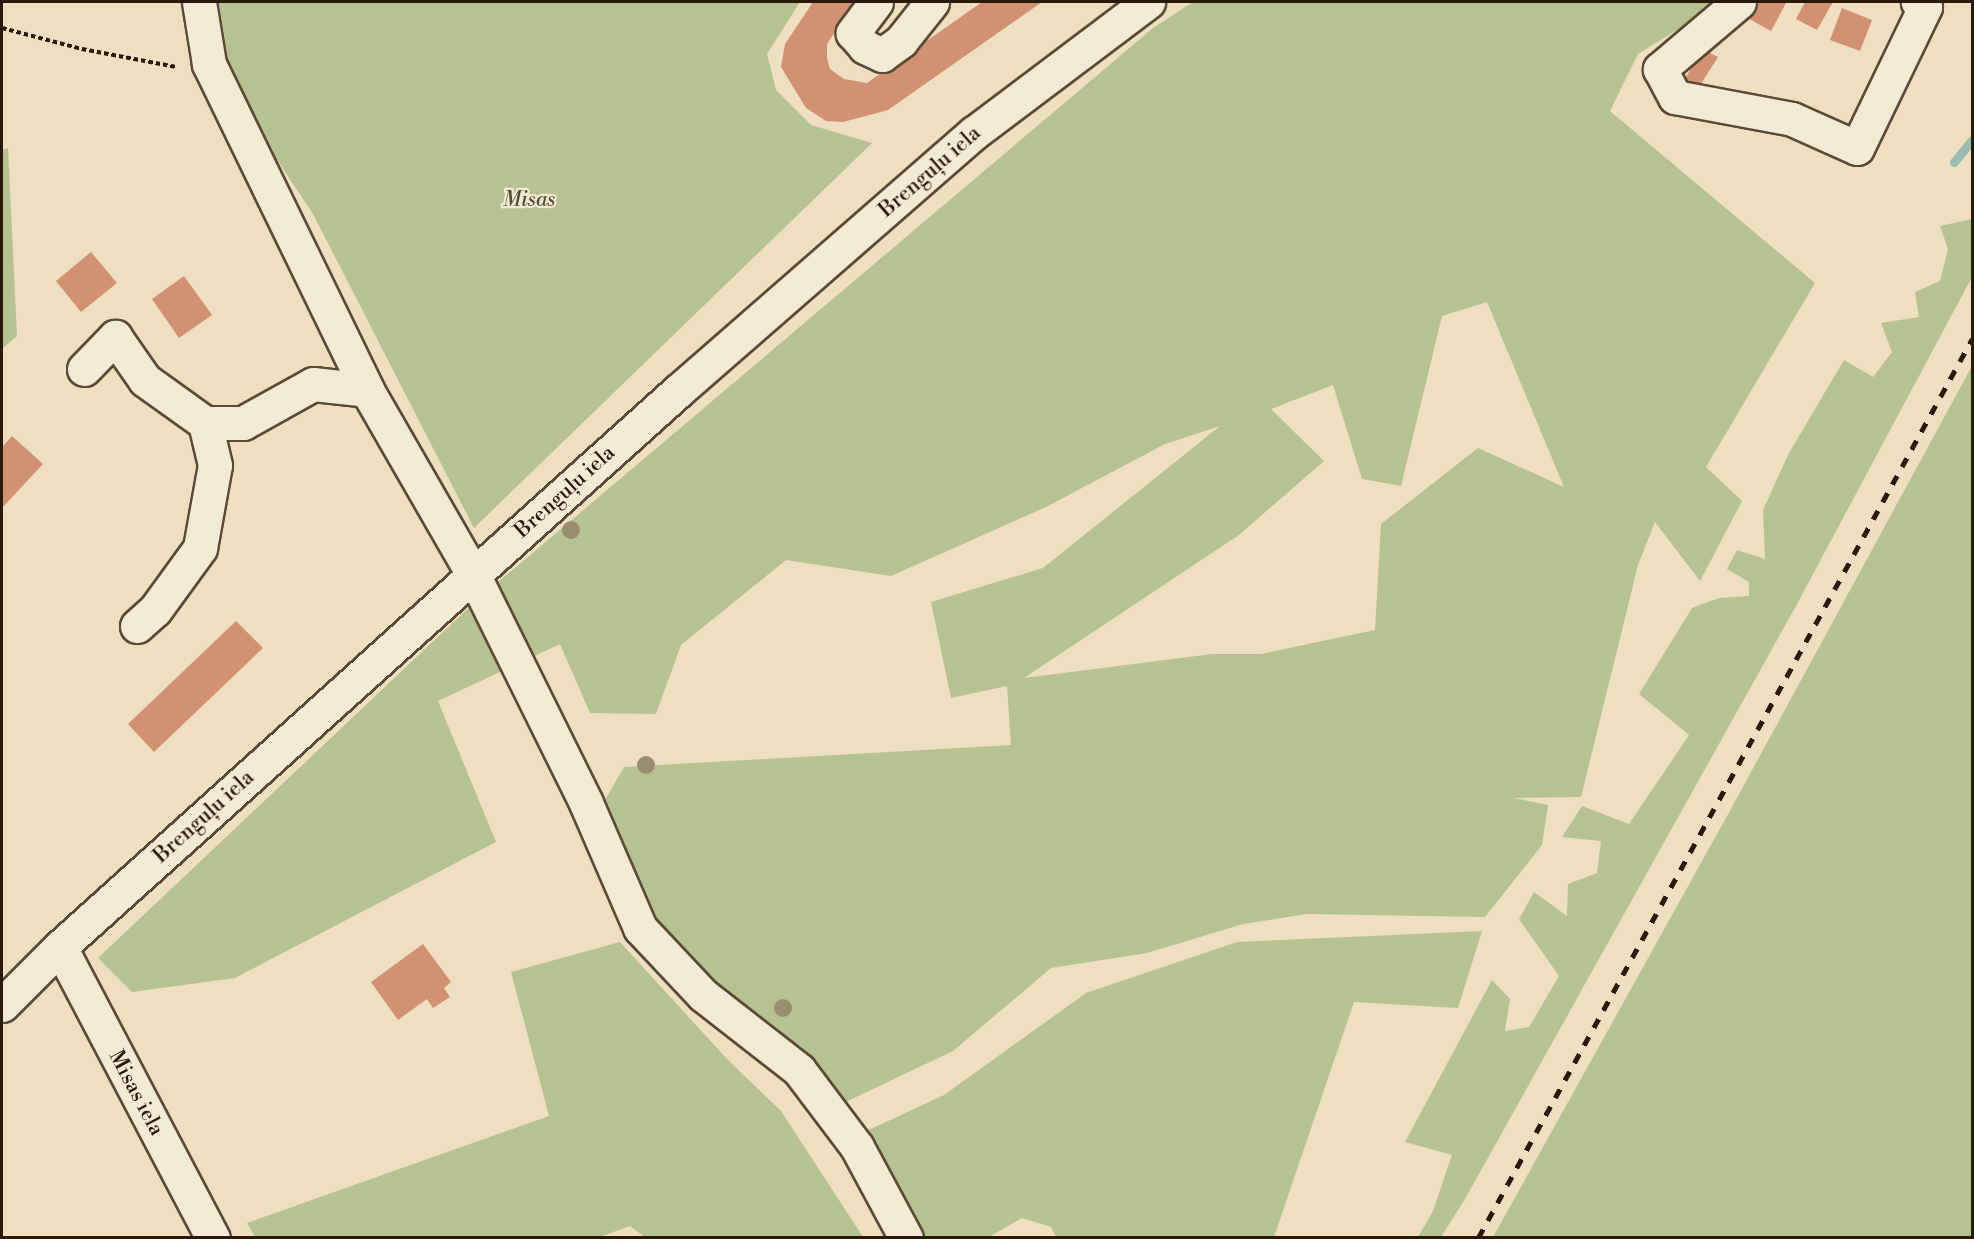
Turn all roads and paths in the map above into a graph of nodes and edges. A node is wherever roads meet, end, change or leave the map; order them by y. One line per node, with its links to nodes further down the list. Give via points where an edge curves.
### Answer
1 (199, 2): 8 (street)
2 (876, 2): 3 (street, via 853,33 865,47 882,55 901,41)
3 (932, 2)
4 (1148, 2): 12 (street, Brenguļu iela, via 974,133)
5 (1738, 2): 6 (street, via 1660,69 1675,97 1792,119 1857,148 1924,7)
6 (1918, 2)
7 (2, 28): 8 (path, via 180,68)
8 (209, 64): 10 (street)
9 (84, 369): 11 (street, via 115,337 145,380)
10 (367, 390): 11 (street, via 313,384 243,423); 12 (street)
11 (206, 423): 13 (street, via 215,465 200,548 155,610)
12 (473, 574): 14 (street, Brenguļu iela); 17 (street, via 586,803 640,928 703,995 799,1070 857,1147)
13 (137, 626)
14 (60, 947): 15 (street, Brenguļu iela); 16 (street, Misas iela)
15 (2, 1005)
16 (213, 1238)
17 (906, 1238)

